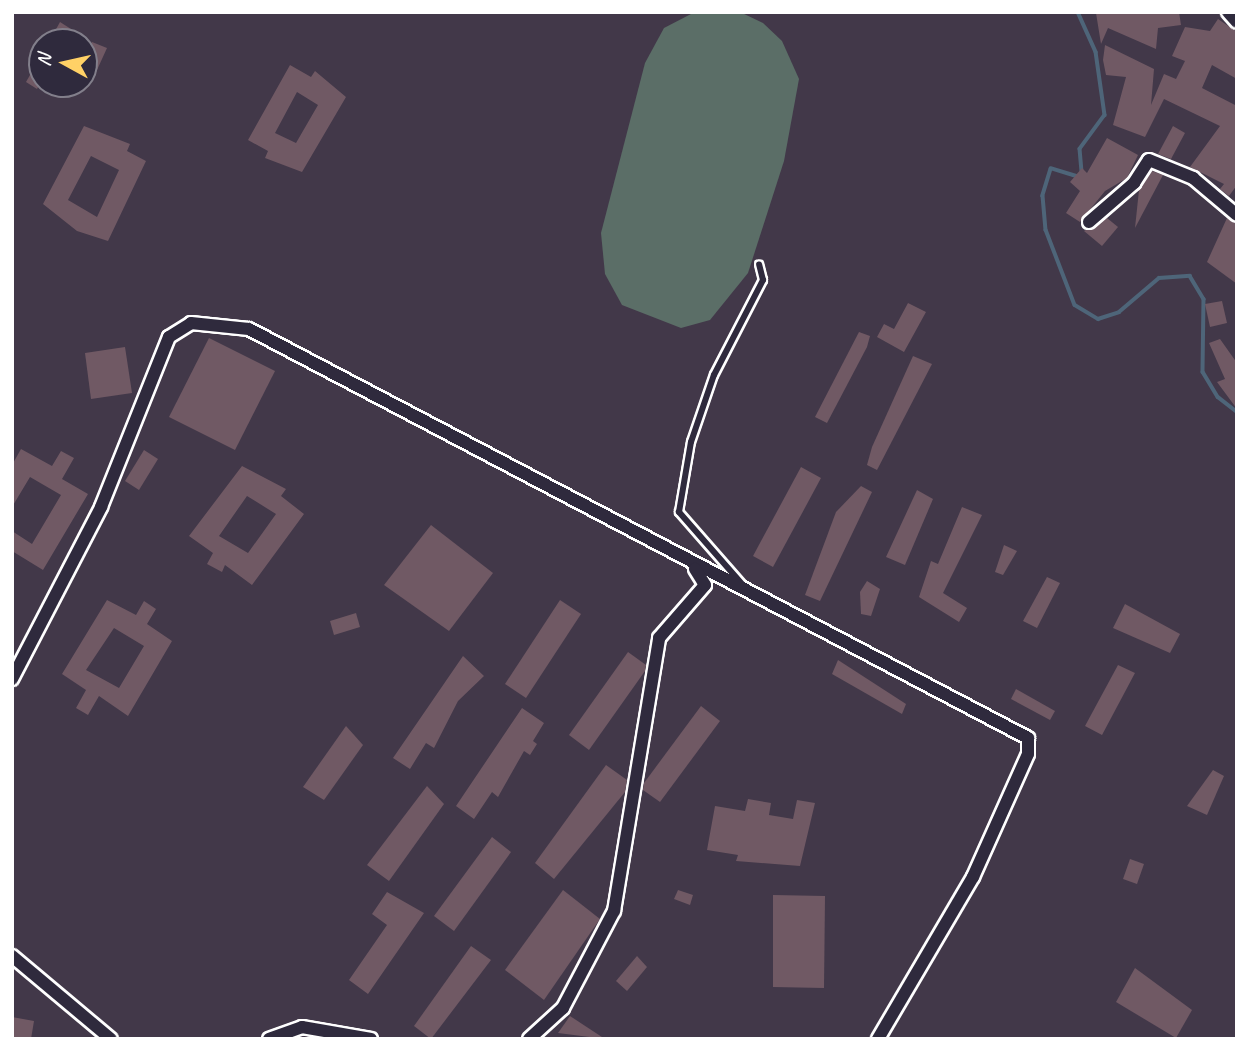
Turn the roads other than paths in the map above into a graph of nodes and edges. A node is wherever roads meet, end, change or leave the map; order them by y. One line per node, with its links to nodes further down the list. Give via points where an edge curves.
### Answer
1 (1227, 12): 2 (street)
2 (1237, 22)
3 (1237, 215): 4 (street, via 1192,177 1149,160 1134,183)
4 (1089, 222)
5 (759, 264): 7 (lane, via 763,280 714,375 691,442 679,512)
6 (671, 553): 7 (street); 8 (street, via 249,329 191,323 164,347 102,507); 13 (street, via 705,575 705,585 659,638 614,911 563,1009)
7 (746, 588): 14 (street, via 1020,731 1032,745 973,877)
8 (12, 679)
9 (12, 956): 10 (street)
10 (111, 1039)
11 (269, 1039): 12 (street, via 302,1027)
12 (371, 1039)
13 (529, 1039)
14 (878, 1039)

